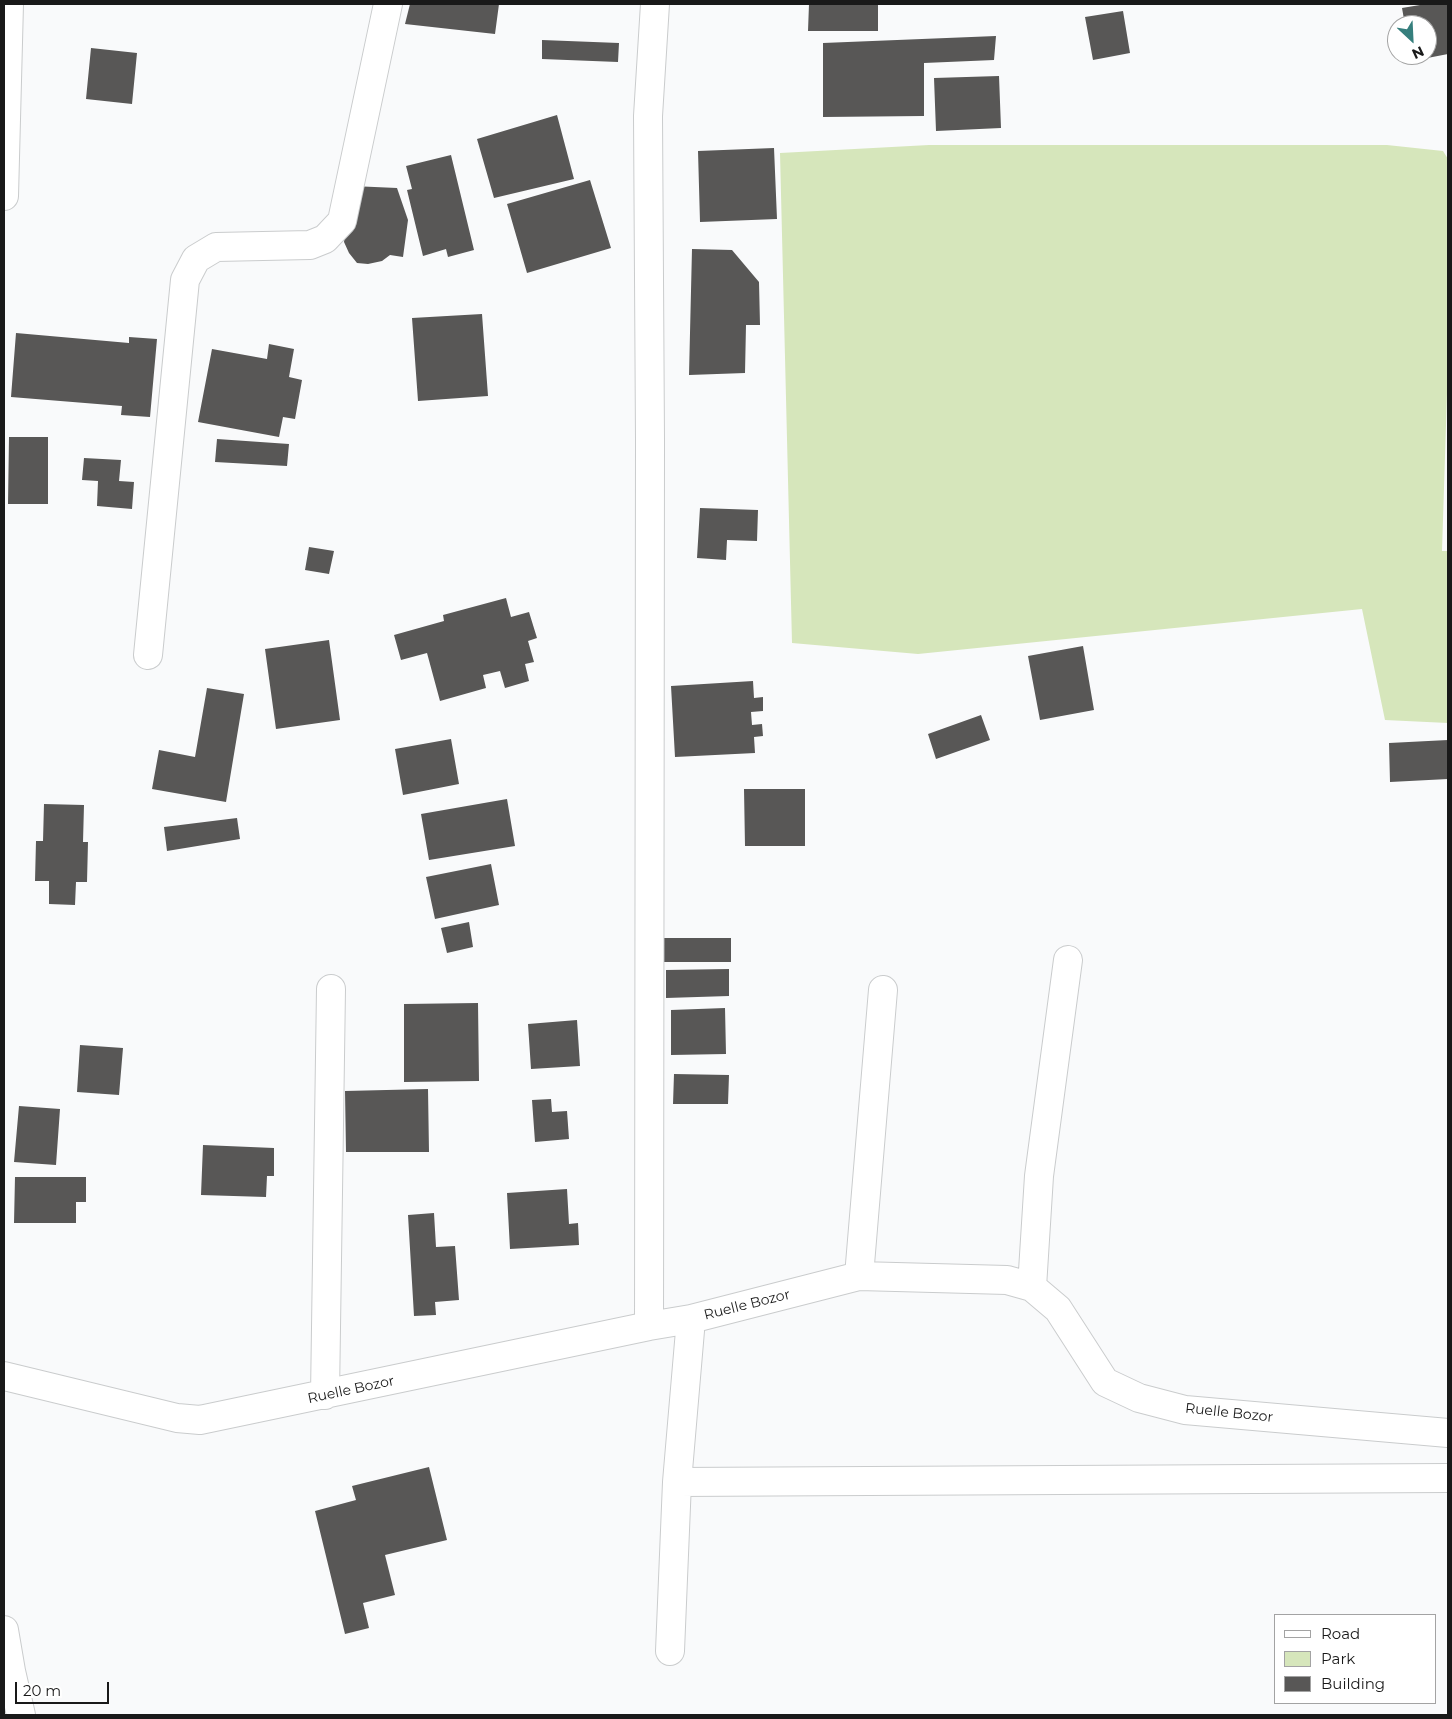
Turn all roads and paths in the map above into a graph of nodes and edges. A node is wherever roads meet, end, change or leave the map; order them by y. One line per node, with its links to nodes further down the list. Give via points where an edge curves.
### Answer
1 (9, 4): 4 (street)
2 (388, 4): 5 (street, via 342,221 325,239 310,245 216,248 196,258 185,280)
3 (655, 4): 12 (street, via 648,116)
4 (4, 196)
5 (148, 655)
6 (1068, 960): 10 (street, via 1042,1156)
7 (331, 989): 14 (street)
8 (883, 990): 9 (street)
9 (859, 1276): 10 (street, Ruelle Bozor, via 1007,1280); 11 (street, Ruelle Bozor)
10 (1032, 1287): 15 (street, Ruelle Bozor, via 1058,1309 1105,1382 1138,1398 1185,1410)
11 (691, 1319): 12 (street, Ruelle Bozor); 17 (street)
12 (649, 1326): 14 (street, Ruelle Bozor)
13 (4, 1376): 14 (street, Ruelle Bozor, via 177,1418 200,1420)
14 (325, 1395)
15 (1448, 1432)
16 (1448, 1478): 17 (street)
17 (677, 1482): 19 (street)
18 (4, 1630): 20 (street)
19 (670, 1651)
20 (21, 1715)

